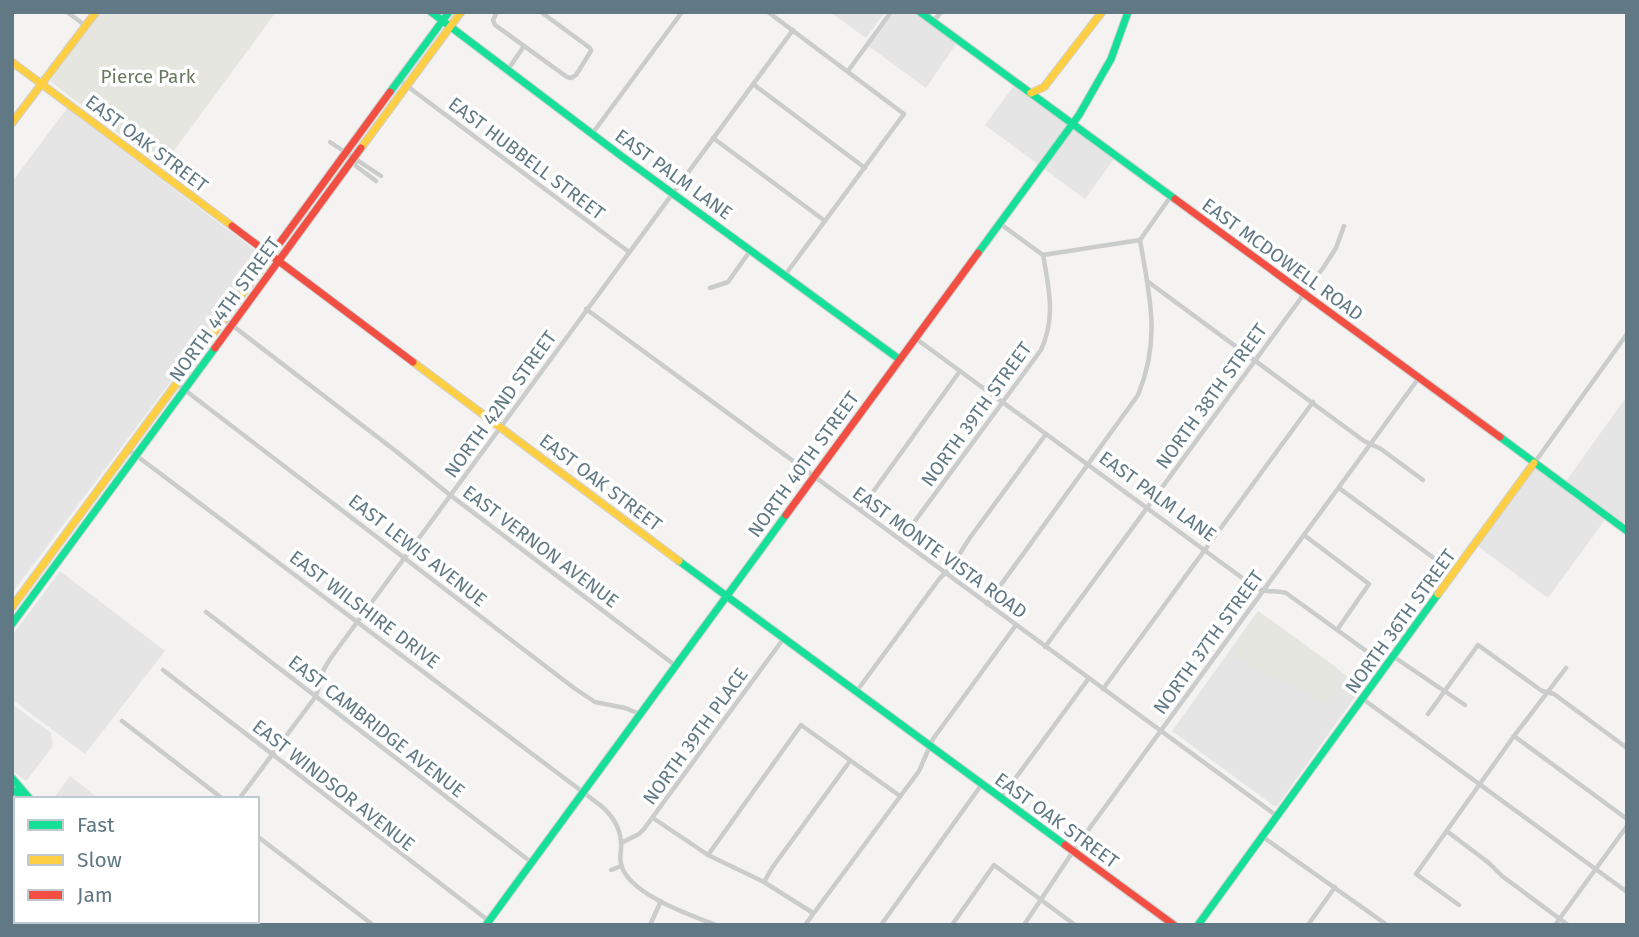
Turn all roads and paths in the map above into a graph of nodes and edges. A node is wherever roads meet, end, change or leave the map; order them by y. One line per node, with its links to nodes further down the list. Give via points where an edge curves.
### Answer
1 (67, 12): 17 (street)
2 (96, 12): 17 (main road)
3 (431, 12): 15 (main road, EAST PALM LANE)
4 (449, 12): 15 (main road, NORTH 44TH STREET)
5 (461, 12): 18 (main road, NORTH 44TH STREET)
6 (497, 12): 20 (street, via 495,25)
7 (541, 12): 20 (street, via 590,48 591,55 571,78)
8 (682, 12): 31 (street)
9 (768, 12): 19 (street)
10 (891, 12): 23 (street)
11 (920, 12): 16 (main road, EAST MCDOWELL ROAD)
12 (941, 12): 16 (street)
13 (1101, 12): 28 (main road, via 1044,87)
14 (1128, 12): 30 (main road, NORTH 40TH STREET, via 1101,79)
15 (442, 21): 18 (main road, EAST PALM LANE); 24 (main road, NORTH 44TH STREET)
16 (933, 22): 28 (main road, EAST MCDOWELL ROAD)
17 (86, 26): 25 (main road)
18 (450, 27): 22 (main road, EAST PALM LANE); 27 (main road, NORTH 44TH STREET)
19 (793, 30): 23 (street); 26 (street, NORTH 42ND STREET)
20 (524, 46): 22 (street)
21 (12, 62): 25 (main road, EAST OAK STREET)
22 (507, 71): 31 (main road, EAST PALM LANE)
23 (848, 71): 35 (street, via 904,114)
24 (399, 80): 27 (street, EAST HUBBELL STREET); 34 (main road, NORTH 44TH STREET)
25 (42, 84): 29 (main road); 46 (main road, EAST OAK STREET)
26 (753, 84): 32 (street, NORTH 42ND STREET); 35 (street)
27 (407, 87): 34 (main road, NORTH 44TH STREET); 45 (street, EAST HUBBELL STREET)
28 (1031, 93): 30 (main road, EAST MCDOWELL ROAD)
29 (12, 124)
30 (1072, 124): 39 (main road, EAST MCDOWELL ROAD); 41 (main road, NORTH 40TH STREET)
31 (593, 134): 38 (main road, EAST PALM LANE)
32 (713, 138): 38 (street, NORTH 42ND STREET); 40 (street)
33 (330, 142): 34 (street)
34 (349, 156): 36 (street); 37 (street); 46 (main road, NORTH 44TH STREET); 48 (main road, NORTH 44TH STREET)
35 (865, 168): 40 (street)
36 (381, 176)
37 (376, 181)
38 (673, 192): 44 (main road, EAST PALM LANE); 45 (street, NORTH 42ND STREET)
39 (1171, 196): 43 (street); 52 (main road, EAST MCDOWELL ROAD)
40 (825, 221): 49 (street)
41 (999, 223): 47 (street); 57 (main road, NORTH 40TH STREET)
42 (1344, 226): 52 (street, NORTH 38TH STREET, via 1330,259)
43 (1139, 240): 47 (street); 50 (street)
44 (751, 250): 49 (main road, EAST PALM LANE); 51 (street, via 728,282)
45 (629, 252): 53 (street, NORTH 42ND STREET)
46 (271, 254): 48 (main road, EAST OAK STREET); 54 (main road, NORTH 44TH STREET)
47 (1042, 255): 64 (street, NORTH 39TH STREET, via 1051,295 1047,337)
48 (279, 260): 55 (main road, NORTH 44TH STREET); 66 (main road, EAST OAK STREET)
49 (785, 275): 58 (main road, EAST PALM LANE)
50 (1147, 281): 59 (street); 72 (street, via 1153,339 1146,376 1135,402)
51 (710, 288)
52 (1304, 294): 59 (street, NORTH 38TH STREET); 61 (main road, EAST MCDOWELL ROAD)
53 (586, 309): 66 (street, NORTH 42ND STREET); 73 (street, EAST MONTE VISTA ROAD)
54 (224, 319): 55 (street, EAST VERNON AVENUE); 62 (main road, NORTH 44TH STREET)
55 (232, 326): 63 (main road, NORTH 44TH STREET); 78 (street, EAST VERNON AVENUE)
56 (1627, 334): 71 (street, NORTH 36TH STREET)
57 (915, 337): 58 (main road, NORTH 40TH STREET); 60 (street, EAST PALM LANE)
58 (899, 359): 73 (main road, NORTH 40TH STREET)
59 (1255, 360): 65 (street); 79 (street, NORTH 38TH STREET)
60 (960, 371): 64 (street, EAST PALM LANE); 80 (street)
61 (1418, 379): 68 (street, NORTH 37TH STREET); 71 (main road, EAST MCDOWELL ROAD)
62 (177, 384): 63 (street, EAST LEWIS AVENUE); 69 (main road, NORTH 44TH STREET)
63 (186, 390): 70 (main road, NORTH 44TH STREET); 85 (street, EAST LEWIS AVENUE)
64 (1003, 402): 67 (street, EAST PALM LANE); 83 (street, NORTH 39TH STREET)
65 (1312, 402): 68 (street); 84 (street)
66 (500, 426): 78 (street, NORTH 42ND STREET); 89 (main road, EAST OAK STREET)
67 (1046, 434): 72 (street, EAST PALM LANE); 86 (street)
68 (1371, 444): 74 (street); 76 (street, NORTH 37TH STREET)
69 (129, 450): 70 (street, EAST WILSHIRE DRIVE); 75 (main road, NORTH 44TH STREET)
70 (137, 456): 77 (main road, NORTH 44TH STREET); 93 (street, EAST WILSHIRE DRIVE)
71 (1534, 463): 81 (main road, EAST MCDOWELL ROAD); 87 (main road, NORTH 36TH STREET)
72 (1089, 466): 79 (street, EAST PALM LANE); 90 (street)
73 (814, 477): 80 (street, EAST MONTE VISTA ROAD); 89 (main road, NORTH 40TH STREET)
74 (1423, 480)
75 (101, 488): 77 (street); 91 (main road, NORTH 44TH STREET)
76 (1339, 488): 82 (street, NORTH 37TH STREET); 87 (street)
77 (109, 494): 94 (main road, NORTH 44TH STREET)
78 (450, 495): 85 (street, NORTH 42ND STREET); 100 (street, EAST VERNON AVENUE)
79 (1147, 508): 84 (street, EAST PALM LANE); 98 (street, NORTH 38TH STREET)
80 (860, 510): 83 (street, EAST MONTE VISTA ROAD)
81 (1627, 531)
82 (1304, 535): 88 (street, NORTH 37TH STREET); 96 (street, via 1369,584)
83 (901, 540): 86 (street, EAST MONTE VISTA ROAD)
84 (1205, 550): 88 (street, EAST PALM LANE); 105 (street)
85 (404, 559): 93 (street, NORTH 42ND STREET); 113 (street, EAST LEWIS AVENUE, via 595,702)
86 (946, 573): 90 (street, EAST MONTE VISTA ROAD); 106 (street)
87 (1454, 573): 99 (main road, NORTH 36TH STREET)
88 (1263, 592): 96 (street, EAST PALM LANE, via 1286,593); 115 (street, NORTH 37TH STREET)
89 (727, 596): 97 (main road, EAST OAK STREET); 100 (main road, NORTH 40TH STREET)
90 (987, 604): 95 (street, EAST MONTE VISTA ROAD)
91 (12, 607)
92 (206, 612): 109 (street, EAST CAMBRIDGE AVENUE)
93 (358, 621): 109 (street, NORTH 42ND STREET, via 324,669); 124 (street, EAST WILSHIRE DRIVE)
94 (12, 624)
95 (1016, 625): 98 (street, EAST MONTE VISTA ROAD); 117 (street)
96 (1337, 630): 101 (street, EAST PALM LANE)
97 (784, 638): 106 (main road, EAST OAK STREET); 131 (street, NORTH 39TH PLACE)
98 (1045, 647): 104 (street, EAST MONTE VISTA ROAD)
99 (1394, 657): 101 (main road, NORTH 36TH STREET); 107 (street)
100 (676, 666): 113 (main road, NORTH 40TH STREET)
101 (1387, 666): 110 (main road, NORTH 36TH STREET)
102 (1566, 668): 108 (street)
103 (163, 670): 119 (street, EAST WINDSOR AVENUE)
104 (1089, 678): 105 (street, EAST MONTE VISTA ROAD); 129 (street)
105 (1103, 689): 115 (street, EAST MONTE VISTA ROAD)
106 (856, 692): 117 (main road, EAST OAK STREET)
107 (1444, 692): 108 (street, via 1478,645); 111 (street); 112 (street)
108 (1548, 692): 116 (street); 118 (street)
109 (316, 696): 119 (street, NORTH 42ND STREET); 140 (street, EAST CAMBRIDGE AVENUE)
110 (1363, 699): 123 (street); 130 (main road, NORTH 36TH STREET)
111 (1465, 705)
112 (1428, 714)
113 (640, 715): 124 (main road, NORTH 40TH STREET)
114 (122, 720): 127 (street)
115 (1161, 731): 130 (street, EAST MONTE VISTA ROAD); 138 (street, NORTH 37TH STREET)
116 (1514, 736): 123 (street); 132 (street)
117 (930, 746): 122 (main road, EAST OAK STREET); 125 (street)
118 (1627, 748)
119 (273, 756): 128 (street, NORTH 42ND STREET); 152 (street, EAST WINDSOR AVENUE)
120 (850, 761): 125 (street); 139 (street, via 801,725); 144 (street)
121 (12, 778): 126 (main road)
122 (982, 785): 129 (main road, EAST OAK STREET); 157 (street)
123 (1480, 786): 134 (street); 142 (street)
124 (583, 792): 137 (street, EAST WILSHIRE DRIVE, via 608,811); 140 (main road, NORTH 40TH STREET)
125 (900, 796): 150 (street)
126 (28, 797)
127 (220, 797)
128 (241, 797)
129 (1001, 799): 138 (main road, EAST OAK STREET)
130 (1278, 816): 135 (main road, NORTH 36TH STREET)
131 (653, 818): 137 (street, NORTH 39TH PLACE, via 639,834); 139 (street)
132 (1627, 819)
133 (1627, 826): 142 (street)
134 (1448, 832): 149 (street, via 1416,874); 151 (street)
135 (1262, 837): 145 (street); 162 (main road, NORTH 36TH STREET)
136 (259, 838): 153 (street)
137 (621, 843): 141 (street)
138 (1073, 851): 148 (street, NORTH 37TH STREET); 161 (main road, EAST OAK STREET)
139 (708, 855): 144 (street)
140 (531, 862): 152 (main road, NORTH 40TH STREET)
141 (621, 866): 143 (street); 147 (street, via 636,886)
142 (1595, 869): 146 (street); 151 (street)
143 (611, 870)
144 (764, 882): 150 (street)
145 (1335, 887): 163 (street); 164 (street)
146 (1627, 892)
147 (661, 901): 154 (street); 155 (street)
148 (1042, 901): 158 (street, via 994,865); 159 (street, NORTH 37TH STREET); 160 (street)
149 (1459, 905)
150 (813, 913): 156 (street)
151 (1559, 919): 165 (street); 166 (street)
152 (488, 923)
153 (373, 925)
154 (650, 925)
155 (716, 925)
156 (805, 925)
157 (881, 925)
158 (952, 925)
159 (1024, 925)
160 (1075, 925)
161 (1174, 925)
162 (1198, 925)
163 (1308, 925)
164 (1387, 925)
165 (1555, 925)
166 (1568, 925)

